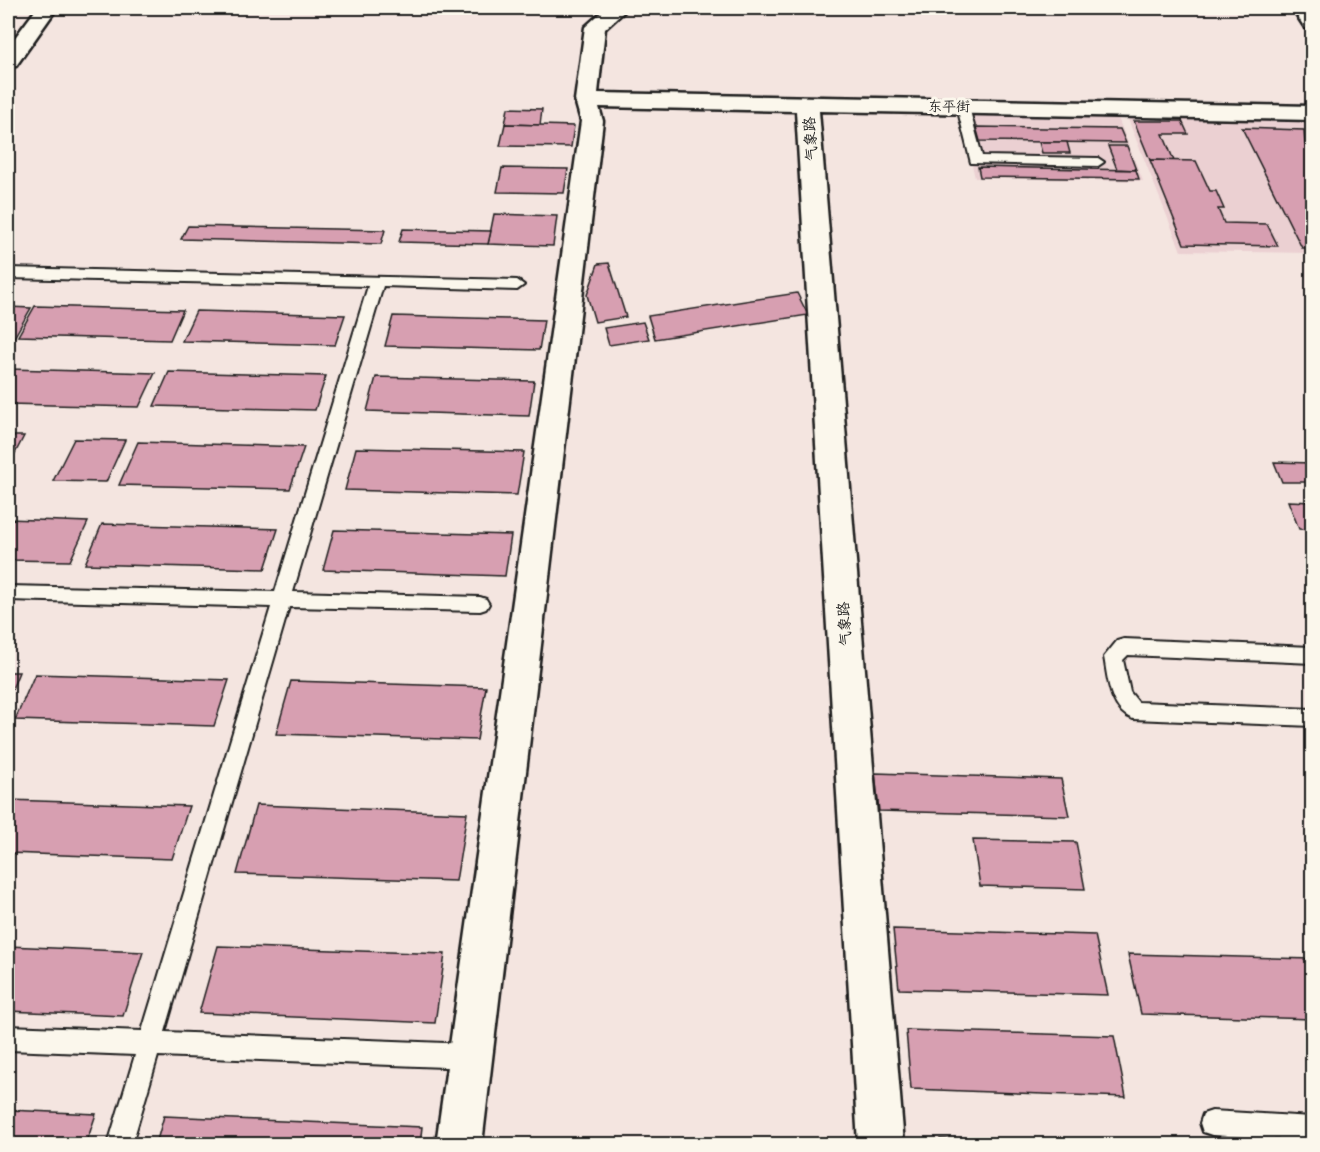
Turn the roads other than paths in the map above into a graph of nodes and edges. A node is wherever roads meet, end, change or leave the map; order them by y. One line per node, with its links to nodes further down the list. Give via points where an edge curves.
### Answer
1 (25, 8): 6 (street)
2 (47, 8): 7 (street)
3 (618, 8): 8 (street, via 595,27)
4 (1302, 8): 5 (street)
5 (1312, 24)
6 (8, 30)
7 (8, 61)
8 (586, 99): 9 (street, 东平街); 23 (street, via 592,121)
9 (807, 104): 10 (street, 东平街); 28 (street, 气象路)
10 (963, 106): 11 (street, 东平街); 12 (lane, via 976,160)
11 (1312, 113)
12 (1098, 162)
13 (8, 273): 14 (lane)
14 (377, 281): 15 (lane); 17 (lane)
15 (517, 285)
16 (8, 593): 17 (lane)
17 (282, 600): 18 (lane); 22 (lane)
18 (480, 604)
19 (1312, 655): 20 (lane, via 1124,647 1113,657 1121,695 1132,710)
20 (1312, 718)
21 (8, 1038): 22 (lane)
22 (149, 1044): 23 (lane); 26 (lane)
23 (471, 1056): 27 (street)
24 (1212, 1123): 25 (lane)
25 (1312, 1129)
26 (120, 1144)
27 (459, 1144)
28 (881, 1144)

